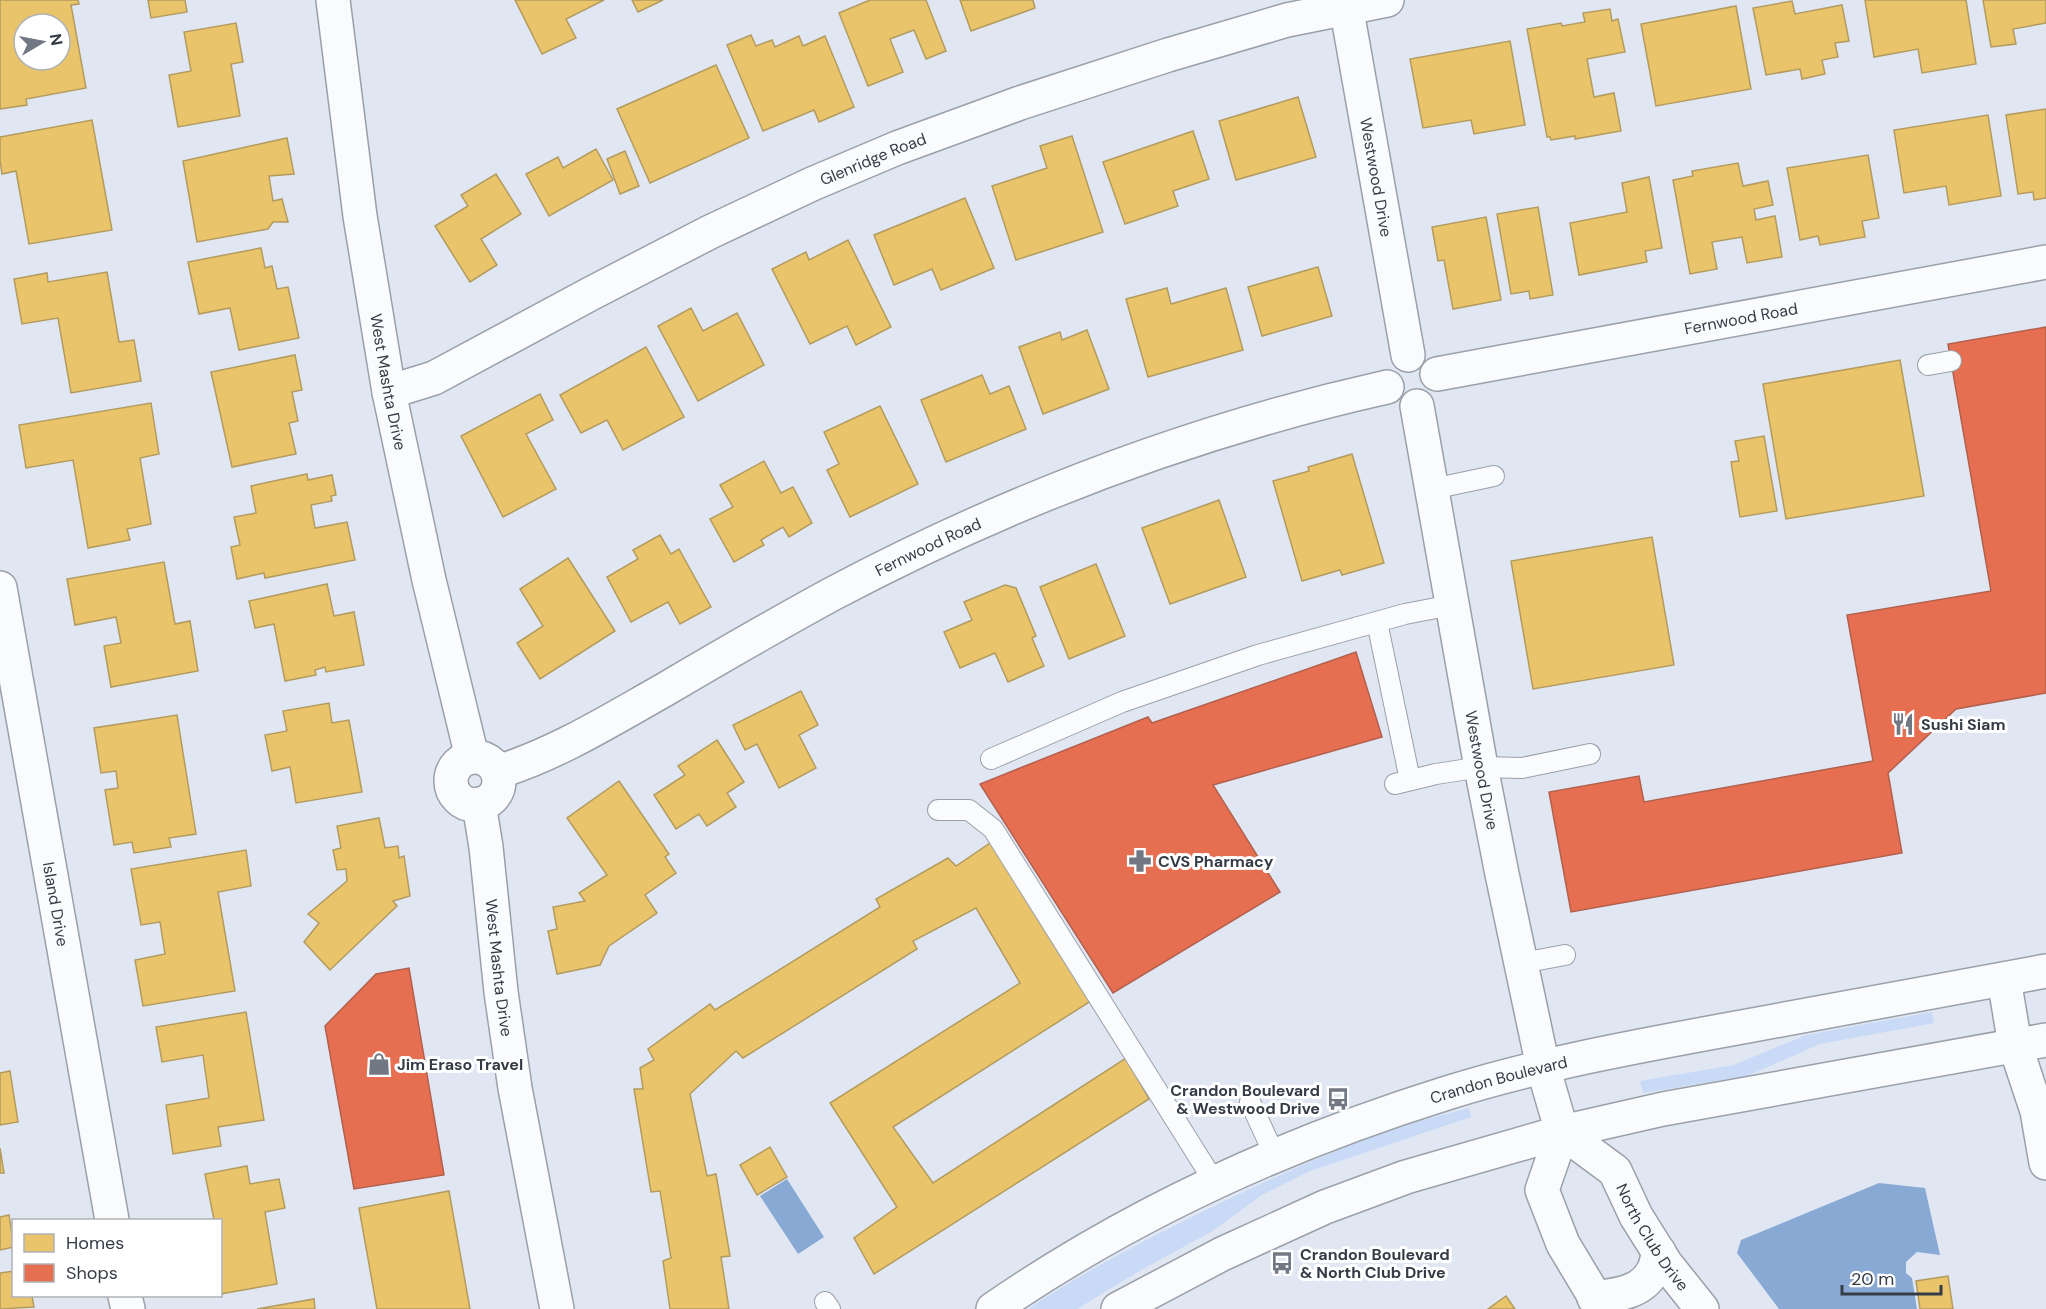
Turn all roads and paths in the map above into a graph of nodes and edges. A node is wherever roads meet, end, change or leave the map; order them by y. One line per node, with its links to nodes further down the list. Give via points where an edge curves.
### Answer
1 (326, 0): 2 (street)
2 (333, 0): 11 (street, West Mashta Drive, via 360,216)
3 (1387, 0): 4 (street, Glenridge Road)
4 (1345, 4): 6 (street, Westwood Drive); 11 (street, Glenridge Road, via 1168,55 897,148 710,232 434,378)
5 (2046, 262): 9 (street, Fernwood Road)
6 (1408, 355): 9 (street, via 1425,357); 10 (street, via 1392,364)
7 (1951, 361): 8 (lane)
8 (1928, 365)
9 (1437, 374): 12 (street, via 1438,389 1432,399)
10 (1387, 387): 12 (street, via 1401,404); 20 (street, Fernwood Road, via 1257,419 1067,485 835,593 540,758)
11 (389, 392): 20 (street, West Mashta Drive, via 429,580)
12 (1417, 406): 14 (street, Westwood Drive)
13 (1494, 476): 14 (lane)
14 (1432, 489): 16 (street, Westwood Drive)
15 (0, 588): 35 (street, Island Drive)
16 (1452, 605): 17 (lane); 21 (street, Westwood Drive)
17 (1377, 622): 19 (lane, via 1258,655 1122,702); 21 (lane, via 1402,782)
18 (1590, 754): 21 (lane, via 1522,768)
19 (991, 759)
20 (485, 765): 22 (street, via 499,784 495,795); 22 (street, via 460,762 451,779 457,796 465,803)
21 (1481, 767): 25 (street, Westwood Drive)
22 (479, 804): 38 (street, West Mashta Drive, via 515,1088)
23 (938, 810): 34 (lane, via 969,810 993,829)
24 (1565, 955): 25 (lane)
25 (1522, 963): 29 (street, Westwood Drive)
26 (2046, 971): 27 (street, Crandon Boulevard)
27 (2004, 979): 28 (street); 29 (street, Crandon Boulevard)
28 (2031, 1042): 31 (street, via 1663,1109); 33 (street)
29 (1543, 1067): 31 (street, Westwood Drive); 32 (street, Crandon Boulevard, via 1428,1099)
30 (1250, 1102): 32 (lane)
31 (1562, 1132): 36 (street, North Club Drive, via 1615,1171 1636,1216); 37 (street, via 1542,1190 1563,1244); 40 (street, via 1406,1177 1325,1207 1222,1254)
32 (1275, 1156): 34 (street, Crandon Boulevard)
33 (2046, 1163)
34 (1215, 1182): 39 (street, Crandon Boulevard, via 1110,1236)
35 (112, 1219)
36 (1659, 1252): 37 (street, via 1653,1271 1642,1284); 41 (street, North Club Drive)
37 (1598, 1304)
38 (557, 1309)
39 (993, 1309)
40 (1118, 1309)
41 (1702, 1309)

